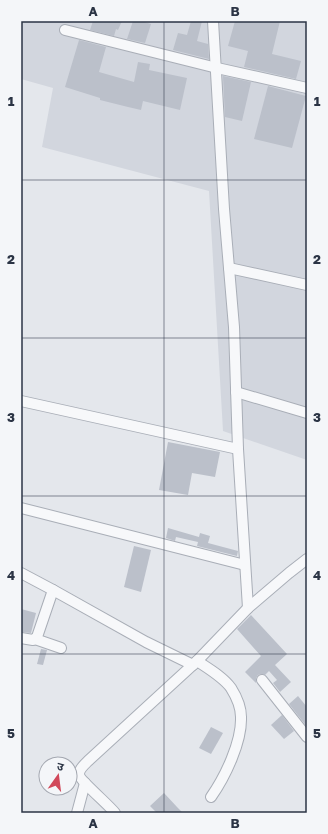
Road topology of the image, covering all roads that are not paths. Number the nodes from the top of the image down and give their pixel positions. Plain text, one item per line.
1 (213, 21) edge
2 (65, 30) dead end
3 (217, 68) junction
4 (307, 88) edge
5 (229, 268) junction
6 (307, 285) edge
7 (236, 392) junction
8 (21, 401) edge
9 (307, 413) edge
10 (238, 449) junction
11 (21, 508) edge
12 (307, 559) edge
13 (245, 565) junction
14 (21, 573) edge
15 (53, 590) junction
16 (248, 608) junction
17 (21, 638) edge
18 (35, 639) junction
19 (61, 648) dead end
20 (195, 663) junction
21 (262, 680) dead end
22 (307, 737) edge
23 (85, 784) junction
24 (211, 797) dead end
25 (77, 813) edge
26 (114, 813) edge

1 - 3 street
2 - 3 street
3 - 4 street
3 - 5 street
5 - 6 street
5 - 7 street
7 - 9 street
7 - 10 street
8 - 10 street
10 - 13 street
11 - 13 street
12 - 16 street
13 - 16 street
14 - 15 street
15 - 18 street
15 - 20 street
16 - 20 street
17 - 18 street
18 - 19 street
20 - 23 street
20 - 24 street
21 - 22 street
23 - 25 street
23 - 26 street

